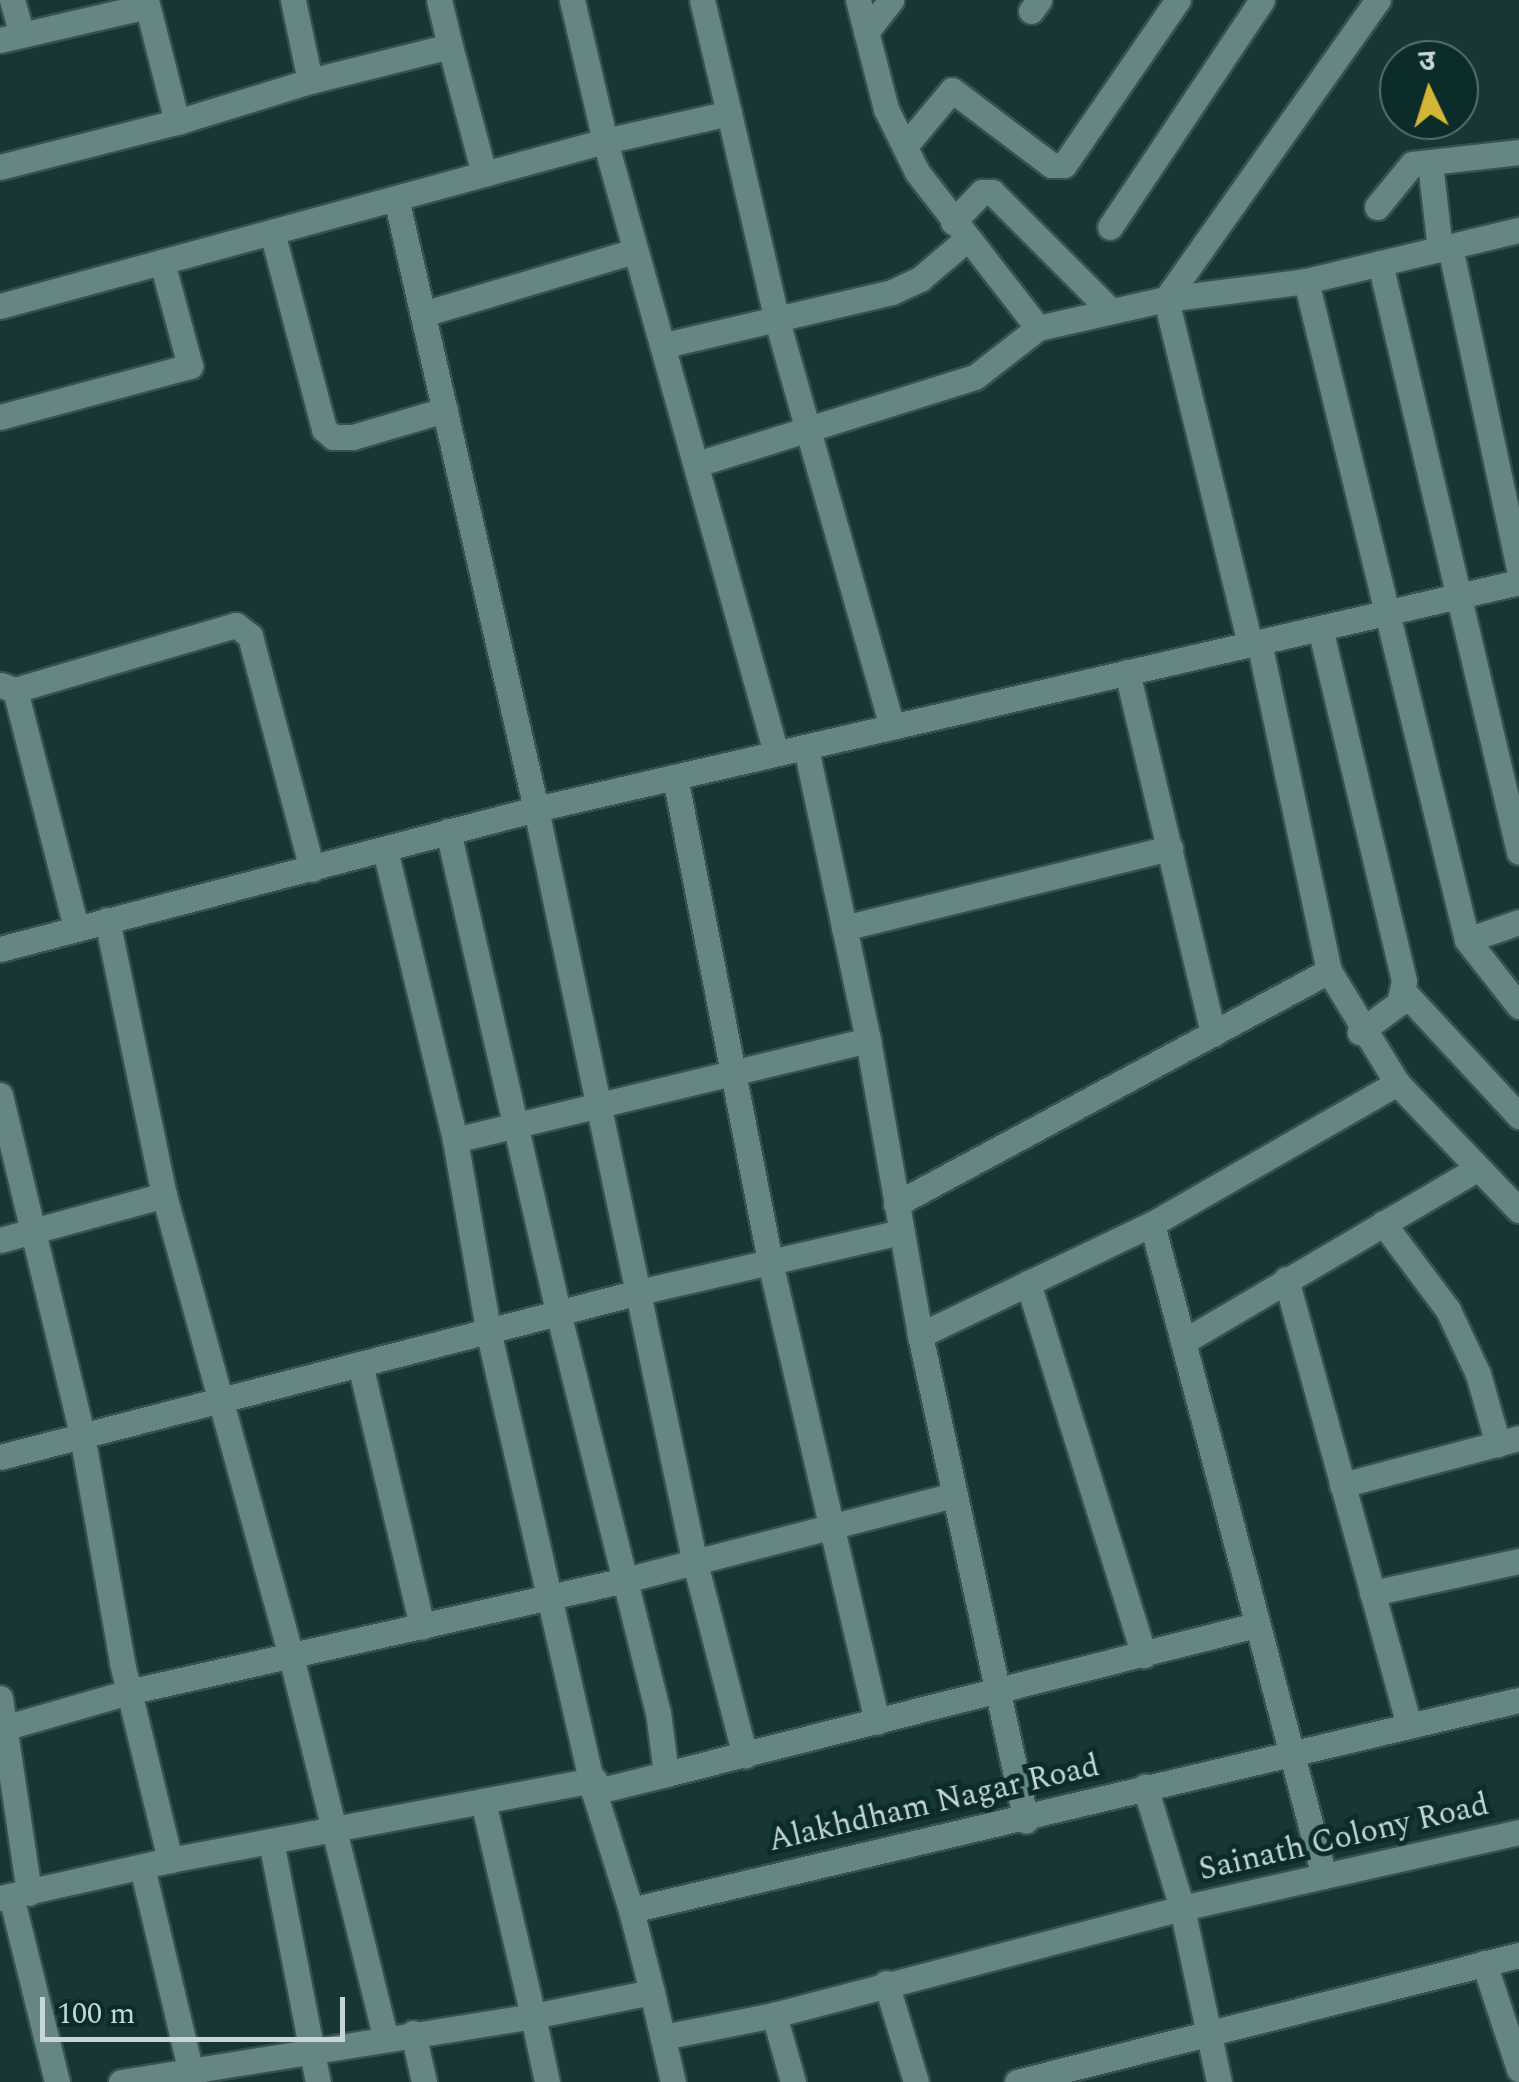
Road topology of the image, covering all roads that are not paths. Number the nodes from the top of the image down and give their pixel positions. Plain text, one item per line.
1 (12, 0) edge
2 (293, 0) edge
3 (439, 0) edge
4 (572, 0) edge
5 (702, 0) edge
6 (858, 0) edge
7 (891, 0) edge
8 (1178, 0) edge
9 (1262, 0) edge
10 (1378, 0) edge
11 (147, 3) edge
12 (866, 32) junction
13 (11, 38) edge
14 (450, 46) junction
15 (310, 81) junction
16 (729, 113) junction
17 (177, 122) junction
18 (606, 141) junction
19 (905, 146) junction
20 (1516, 148) edge
21 (1430, 163) junction
22 (0, 167) edge
23 (484, 174) junction
24 (396, 198) junction
25 (1377, 207) dead end
26 (1110, 226) dead end
27 (960, 231) junction
28 (272, 232) junction
29 (1518, 237) edge
30 (1445, 248) junction
31 (635, 251) junction
32 (162, 262) junction
33 (1380, 264) junction
34 (1306, 281) junction
35 (1166, 299) junction
36 (0, 306) edge
37 (1111, 310) junction
38 (423, 314) junction
39 (776, 316) junction
40 (1038, 328) junction
41 (665, 344) junction
42 (445, 410) junction
43 (0, 417) edge
44 (808, 432) junction
45 (697, 464) junction
46 (1519, 569) edge
47 (1519, 582) edge
48 (1457, 596) junction
49 (1388, 612) junction
50 (1320, 628) junction
51 (1254, 643) junction
52 (1127, 672) junction
53 (7, 687) edge
54 (892, 726) junction
55 (806, 748) junction
56 (776, 753) junction
57 (675, 776) junction
58 (536, 808) junction
59 (448, 830) junction
60 (1170, 848) junction
61 (385, 850) junction
62 (1519, 852) edge
63 (312, 869) junction
64 (108, 920) junction
65 (1519, 922) edge
66 (76, 928) junction
67 (844, 928) junction
68 (1468, 940) junction
69 (0, 949) edge
70 (1329, 971) junction
71 (1405, 993) junction
72 (1517, 999) edge
73 (1360, 1032) junction
74 (1212, 1034) junction
75 (868, 1040) junction
76 (734, 1078) junction
77 (1397, 1083) junction
78 (0, 1095) edge
79 (598, 1108) junction
80 (1519, 1116) edge
81 (514, 1126) junction
82 (455, 1140) junction
83 (1478, 1168) junction
84 (164, 1195) junction
85 (896, 1204) junction
86 (1519, 1210) edge
87 (1382, 1223) junction
88 (1152, 1224) junction
89 (34, 1230) junction
90 (901, 1232) junction
91 (0, 1240) edge
92 (770, 1262) junction
93 (1286, 1279) junction
94 (1028, 1283) junction
95 (639, 1292) junction
96 (558, 1312) junction
97 (488, 1330) junction
98 (920, 1335) junction
99 (1182, 1342) junction
100 (360, 1364) junction
101 (220, 1399) junction
102 (82, 1435) junction
103 (1509, 1441) edge
104 (0, 1457) edge
105 (1342, 1485) junction
106 (954, 1495) junction
107 (832, 1526) junction
108 (694, 1558) junction
109 (1519, 1561) edge
110 (625, 1580) junction
111 (1372, 1593) junction
112 (549, 1598) junction
113 (1256, 1625) junction
114 (422, 1626) junction
115 (1144, 1655) junction
116 (291, 1656) junction
117 (128, 1692) junction
118 (994, 1694) junction
119 (0, 1698) edge
120 (1519, 1700) edge
121 (877, 1722) junction
122 (1408, 1725) junction
123 (4, 1728) edge
124 (1290, 1752) junction
125 (744, 1756) junction
126 (666, 1774) junction
127 (595, 1786) junction
128 (1145, 1788) junction
129 (483, 1801) junction
130 (1026, 1821) junction
131 (332, 1830) junction
132 (1519, 1832) edge
133 (271, 1841) junction
134 (170, 1860) junction
135 (142, 1867) junction
136 (1324, 1876) junction
137 (13, 1896) edge
138 (1182, 1908) junction
139 (631, 1910) junction
140 (1519, 1955) edge
141 (1484, 1964) junction
142 (886, 1983) junction
143 (652, 1992) junction
144 (774, 2015) junction
145 (532, 2016) junction
146 (1208, 2032) junction
147 (413, 2033) junction
148 (385, 2037) junction
149 (663, 2037) junction
150 (312, 2047) junction
151 (1519, 2069) edge
152 (192, 2075) edge
153 (58, 2082) edge
154 (121, 2082) edge
155 (318, 2082) edge
156 (424, 2082) edge
157 (546, 2082) edge
158 (673, 2082) edge
159 (793, 2082) edge
160 (916, 2082) edge
161 (1017, 2082) edge
162 (1218, 2082) edge

1 - 13 street
2 - 15 street
3 - 14 street
4 - 18 street
5 - 16 street
6 - 12 street
7 - 12 street
8 - 19 street
9 - 26 street
10 - 35 street
11 - 13 street
11 - 17 street
12 - 19 street
14 - 15 street
14 - 23 street
15 - 17 street
16 - 18 street
16 - 39 street
17 - 22 street
18 - 23 street
18 - 31 street
19 - 27 street
20 - 21 street
21 - 25 street
21 - 30 street
23 - 24 street
24 - 28 street
24 - 38 street
27 - 37 street
27 - 39 street
27 - 40 street
28 - 32 street
28 - 42 street
29 - 30 street
30 - 33 street
30 - 46 street
31 - 38 street
31 - 41 street
32 - 36 street
32 - 43 street
33 - 34 street
33 - 48 street
34 - 35 street
34 - 49 street
35 - 37 street
35 - 51 street
37 - 40 street
38 - 42 street
39 - 41 street
39 - 44 street
40 - 44 street
41 - 45 street
42 - 58 street
44 - 45 street
44 - 54 street
45 - 56 street
47 - 48 street
48 - 49 street
48 - 62 street
49 - 50 street
49 - 68 street
50 - 51 street
50 - 71 street
51 - 52 street
51 - 70 street
52 - 54 street
52 - 60 street
53 - 63 street
53 - 66 street
54 - 55 street
55 - 56 street
55 - 67 street
56 - 57 street
57 - 58 street
57 - 76 street
58 - 59 street
58 - 79 street
59 - 61 street
59 - 81 street
60 - 67 street
60 - 74 street
61 - 63 street
61 - 82 street
63 - 64 street
64 - 66 street
64 - 84 street
65 - 68 street
66 - 69 street
67 - 75 street
68 - 72 street
70 - 73 street
70 - 74 street
71 - 73 street
71 - 80 street
73 - 77 street
74 - 85 street
75 - 76 street
75 - 85 street
76 - 79 street
76 - 92 street
77 - 83 street
77 - 88 street
78 - 89 street
79 - 81 street
79 - 95 street
81 - 82 street
81 - 96 street
82 - 97 street
83 - 86 street
83 - 87 street
84 - 89 street
84 - 101 street
85 - 90 street
87 - 93 street
87 - 103 street
88 - 94 street
88 - 99 street
89 - 91 street
89 - 102 street
90 - 92 street
90 - 98 street
92 - 95 street
92 - 107 street
93 - 99 street
93 - 105 street
94 - 98 street
94 - 115 street
95 - 96 street
95 - 108 street
96 - 97 street
96 - 110 street
97 - 100 street
97 - 112 street
98 - 106 street
99 - 113 street
100 - 101 street
100 - 114 street
101 - 102 street
101 - 116 street
102 - 104 street
102 - 117 street
103 - 105 street
105 - 111 street
106 - 107 street
106 - 118 street
107 - 108 street
107 - 121 street
108 - 110 street
108 - 125 street
109 - 111 street
110 - 112 street
110 - 126 street
111 - 122 street
112 - 114 street
112 - 127 street
113 - 115 street
113 - 124 street
114 - 116 street
115 - 118 street
116 - 117 street
116 - 131 street
117 - 123 street
117 - 134 street
118 - 121 street
118 - 130 street
119 - 123 street
120 - 122 street, Alakhdham Nagar Road
121 - 125 street
122 - 124 street, Alakhdham Nagar Road
123 - 137 street
124 - 128 street, Alakhdham Nagar Road
124 - 136 street
125 - 126 street
126 - 127 street
127 - 129 street
127 - 139 street
128 - 130 street, Alakhdham Nagar Road
128 - 138 street
129 - 131 street
129 - 145 street
130 - 139 street, Alakhdham Nagar Road
131 - 133 street
131 - 148 street
132 - 136 street, Sainath Colony Road
133 - 134 street
133 - 150 street
134 - 135 street
135 - 137 street
135 - 152 street
136 - 138 street, Sainath Colony Road
137 - 153 street
138 - 142 street
138 - 146 street, Sainath Colony Road
139 - 143 street
140 - 141 street
141 - 146 street
141 - 151 street
142 - 144 street
142 - 160 street
143 - 145 street
143 - 149 street
144 - 149 street
144 - 159 street
145 - 147 street
145 - 157 street
146 - 161 street
146 - 162 street, Sainath Colony Road
147 - 148 street
147 - 156 street
148 - 150 street
149 - 158 street
150 - 152 street
150 - 155 street
152 - 154 street

